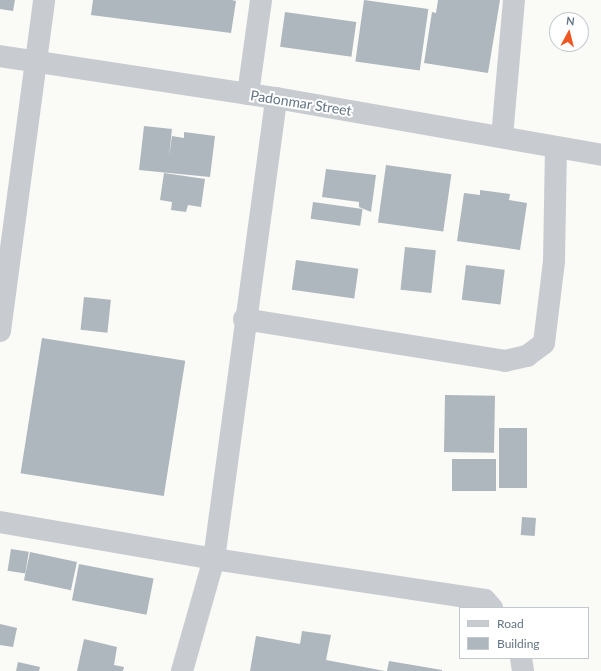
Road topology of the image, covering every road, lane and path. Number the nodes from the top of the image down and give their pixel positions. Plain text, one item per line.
1 (44, 0) edge
2 (262, 0) edge
3 (514, 0) edge
4 (0, 56) edge
5 (34, 62) junction
6 (248, 94) junction
7 (276, 98) junction
8 (502, 137) junction
9 (556, 149) junction
10 (601, 155) edge
11 (2, 301) edge
12 (244, 319) junction
13 (0, 332) edge
14 (0, 522) edge
15 (214, 560) junction
16 (491, 607) edge
17 (521, 659) edge
18 (182, 671) edge
19 (523, 671) edge

1 - 5 street
2 - 6 street
3 - 8 street
4 - 5 street, Padonmar Street
5 - 6 street, Padonmar Street
5 - 11 street
6 - 7 street, Padonmar Street
7 - 8 street, Padonmar Street
7 - 12 street
8 - 9 street, Padonmar Street
9 - 10 street, Padonmar Street
9 - 12 street
11 - 13 street
12 - 15 street
14 - 15 street
15 - 16 street
15 - 18 street
17 - 19 street

